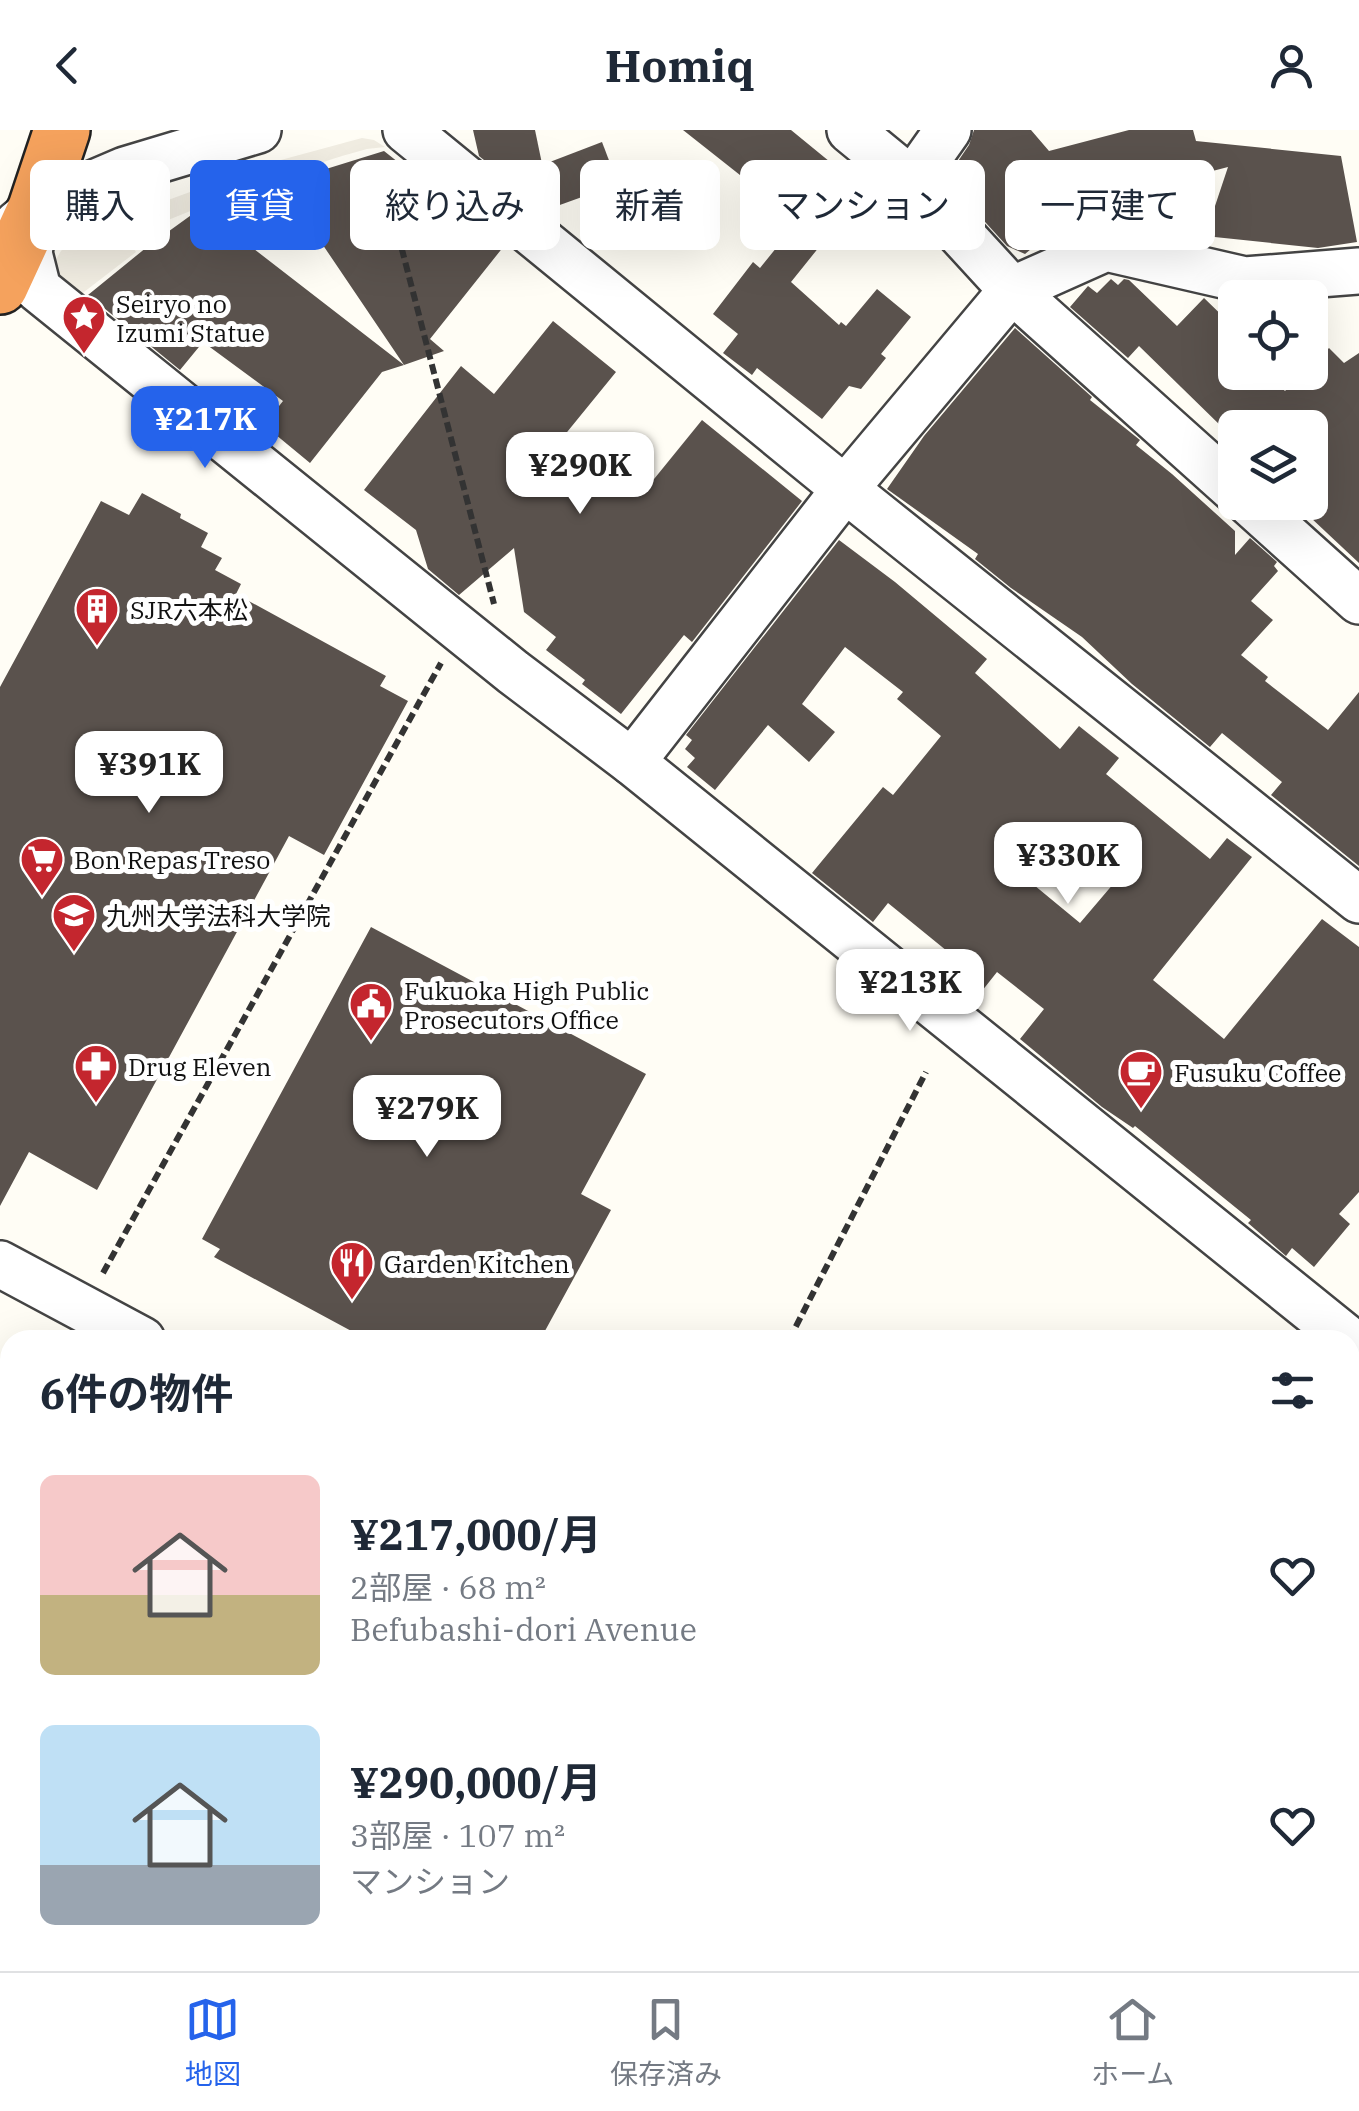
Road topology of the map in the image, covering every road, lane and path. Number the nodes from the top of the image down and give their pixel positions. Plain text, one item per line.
1 (62, 130) edge
2 (258, 130) edge
3 (850, 130) edge
4 (948, 130) edge
5 (391, 139) edge
6 (887, 160) edge
7 (926, 160) edge
8 (18, 223) edge
9 (976, 250) edge
10 (1359, 271) edge
11 (0, 286) edge
12 (1012, 290) junction
13 (1218, 475) edge
14 (844, 489) junction
15 (1269, 520) edge
16 (1359, 601) edge
17 (460, 630) junction
18 (512, 672) junction
19 (632, 762) junction
20 (1359, 900) edge
21 (926, 1072) dead end
22 (0, 1264) edge
23 (100, 1278) dead end
24 (123, 1330) edge
25 (795, 1330) edge
26 (1338, 1330) edge

1 - 8 highway
2 - 8 street
3 - 6 street
4 - 7 street
5 - 14 street
5 - 18 path
8 - 11 highway
8 - 17 street
9 - 12 street
10 - 12 street
12 - 13 street
12 - 14 street
14 - 19 street
14 - 20 street
15 - 16 street
17 - 18 street
17 - 23 path
18 - 19 street
19 - 26 street
21 - 25 path
22 - 24 street

